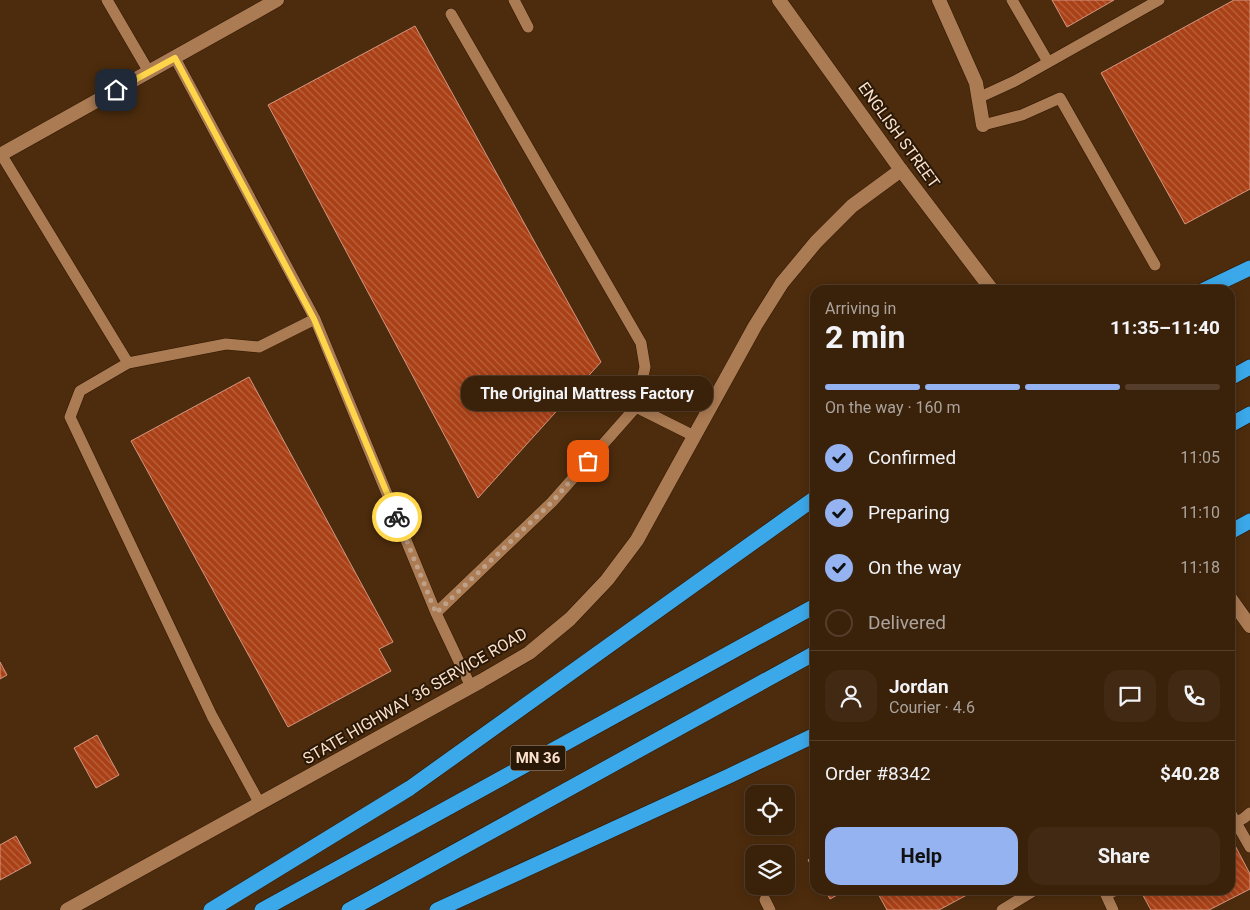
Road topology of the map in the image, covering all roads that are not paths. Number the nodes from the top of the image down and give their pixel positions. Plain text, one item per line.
1 (108, 0) edge
2 (278, 0) edge
3 (514, 0) edge
4 (779, 0) edge
5 (940, 0) edge
6 (1012, 0) edge
7 (1159, 0) edge
8 (451, 14) dead end
9 (528, 27) dead end
10 (175, 58) junction
11 (1048, 62) junction
12 (149, 72) junction
13 (978, 98) junction
14 (983, 125) joint
15 (0, 155) edge
16 (901, 170) junction
17 (1155, 265) dead end
18 (1250, 268) edge
19 (988, 285) edge
20 (1214, 285) edge
21 (314, 319) junction
22 (128, 363) junction
23 (1250, 367) edge
24 (1235, 375) edge
25 (636, 407) junction
26 (1250, 414) edge
27 (1235, 422) edge
28 (694, 436) junction
29 (810, 502) edge
30 (1250, 521) edge
31 (1235, 529) edge
32 (1235, 605) edge
33 (810, 609) edge
34 (436, 613) junction
35 (1250, 626) edge
36 (810, 656) edge
37 (471, 687) junction
38 (810, 737) edge
39 (260, 804) junction
40 (1250, 813) edge
41 (1235, 823) edge
42 (1235, 827) edge
43 (1250, 847) edge
44 (1027, 895) edge
45 (1110, 895) edge
46 (68, 910) edge
47 (211, 910) edge
48 (262, 910) edge
49 (349, 910) edge
50 (437, 910) edge
51 (1002, 910) edge
52 (1113, 910) edge

1 - 12 lane
2 - 10 street
3 - 9 lane
4 - 16 street, ENGLISH STREET
5 - 13 street
6 - 11 lane
7 - 11 lane
8 - 25 lane
10 - 12 street
10 - 21 lane
11 - 13 lane
12 - 15 street
13 - 14 street
14 - 17 lane
15 - 22 lane
16 - 19 street, ENGLISH STREET
16 - 28 street, STATE HIGHWAY 36 SERVICE ROAD
18 - 20 highway
21 - 22 lane
21 - 34 lane
22 - 39 lane
23 - 24 highway
25 - 28 lane
25 - 34 lane
26 - 27 highway
28 - 37 street, STATE HIGHWAY 36 SERVICE ROAD
29 - 47 highway
30 - 31 highway
32 - 35 street
33 - 48 highway, MN 36
34 - 37 lane
36 - 49 highway, MN 36
37 - 39 street, STATE HIGHWAY 36 SERVICE ROAD
38 - 50 highway
39 - 46 street, STATE HIGHWAY 36 SERVICE ROAD
40 - 41 lane
42 - 43 lane
44 - 51 lane
45 - 52 lane

